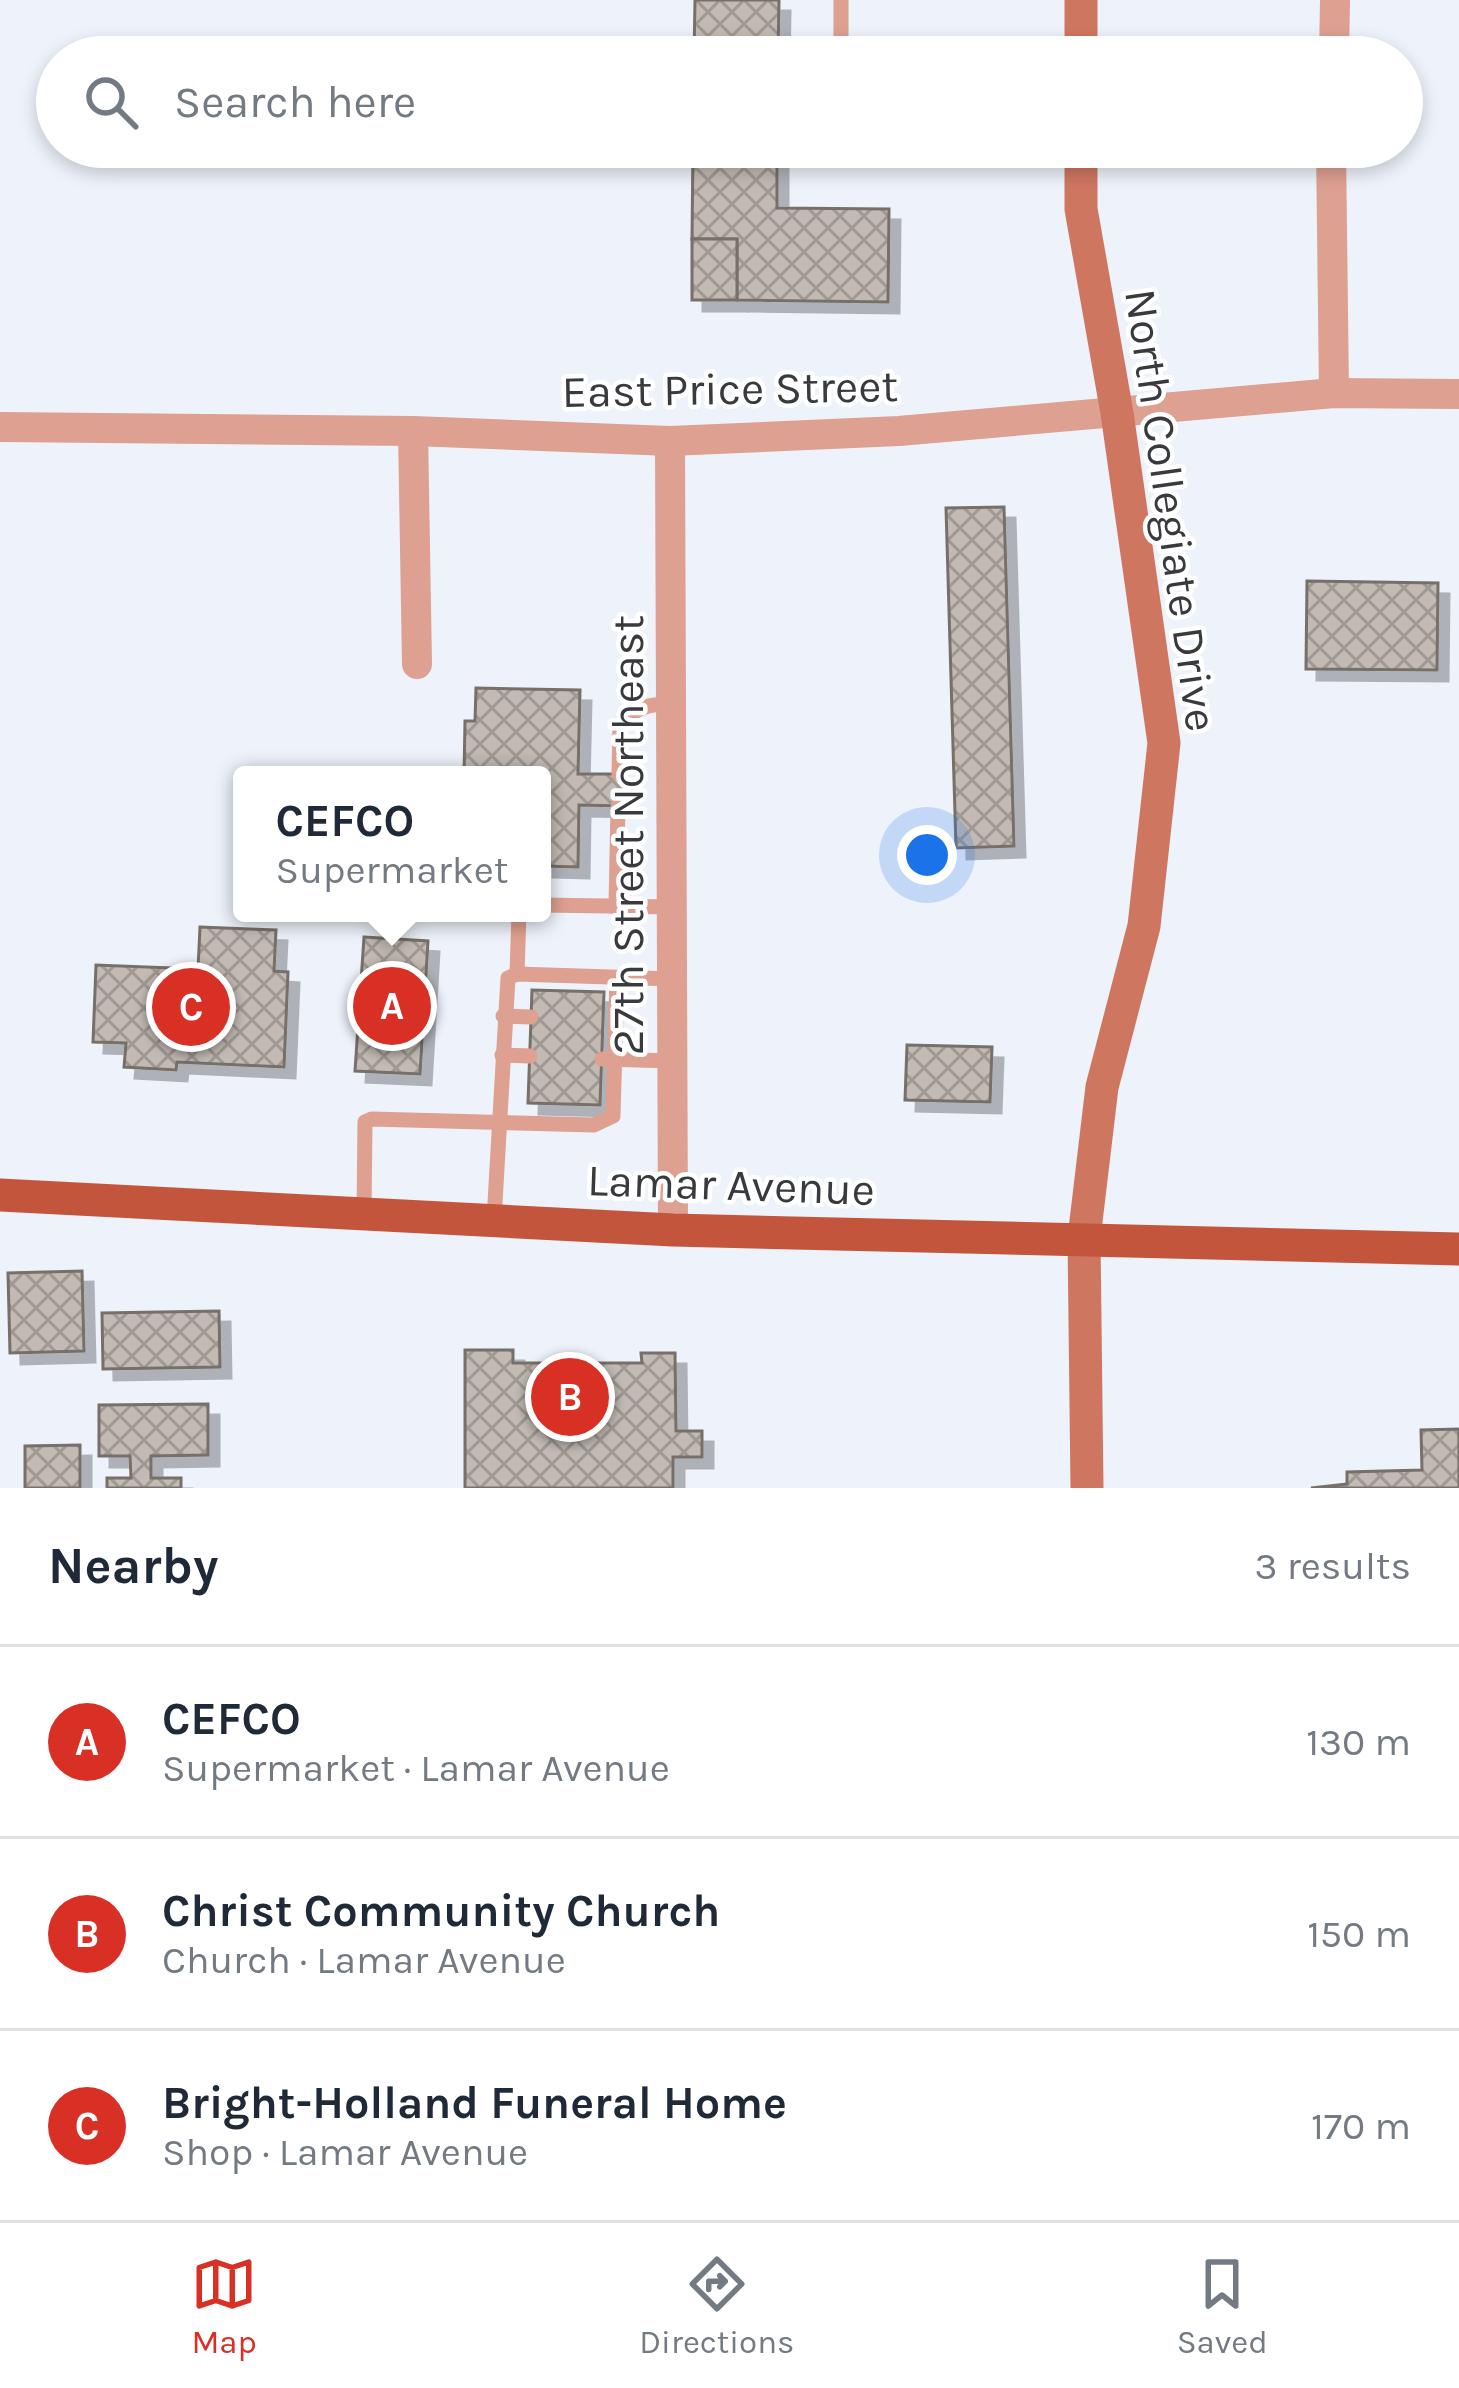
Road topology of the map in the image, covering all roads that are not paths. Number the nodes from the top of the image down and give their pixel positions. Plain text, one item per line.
1 (841, 0) edge
2 (1081, 0) edge
3 (1335, 0) edge
4 (841, 36) edge
5 (1081, 36) edge
6 (1334, 36) edge
7 (1081, 168) edge
8 (1331, 168) edge
9 (1334, 393) junction
10 (1459, 394) edge
11 (1117, 412) junction
12 (0, 427) edge
13 (412, 430) junction
14 (670, 441) junction
15 (417, 664) dead end
16 (671, 704) junction
17 (619, 774) dead end
18 (618, 806) dead end
19 (551, 905) edge
20 (616, 906) junction
21 (672, 907) junction
22 (519, 922) edge
23 (517, 974) junction
24 (617, 978) junction
25 (672, 979) junction
26 (503, 1016) junction
27 (531, 1017) dead end
28 (502, 1054) junction
29 (530, 1056) dead end
30 (609, 1059) junction
31 (673, 1061) junction
32 (498, 1124) junction
33 (0, 1195) edge
34 (364, 1214) junction
35 (494, 1220) junction
36 (673, 1230) junction
37 (1084, 1238) junction
38 (1459, 1250) edge
39 (1088, 1488) edge

1 - 4 lane
2 - 5 main road
3 - 6 street
7 - 11 main road, North Collegiate Drive
8 - 9 street
9 - 10 street, East Price Street
9 - 11 street, East Price Street
11 - 14 street, East Price Street
11 - 37 main road, North Collegiate Drive
12 - 13 street, East Price Street
13 - 14 street, East Price Street
13 - 15 street
14 - 16 street, 27th Street Northeast
16 - 17 lane
16 - 21 street, 27th Street Northeast
18 - 20 lane
19 - 20 lane
20 - 21 lane
21 - 25 street, 27th Street Northeast
22 - 23 lane
23 - 24 lane
23 - 26 lane
24 - 25 lane
24 - 30 lane
25 - 31 street, 27th Street Northeast
26 - 27 lane
26 - 28 lane
28 - 29 lane
28 - 32 lane
30 - 31 lane
30 - 32 lane
31 - 36 street, 27th Street Northeast
32 - 34 lane
32 - 35 lane
33 - 34 main road, Lamar Avenue
34 - 35 main road, Lamar Avenue
35 - 36 main road, Lamar Avenue
36 - 37 main road, Lamar Avenue
37 - 38 main road, Lamar Avenue
37 - 39 main road, North Collegiate Drive

